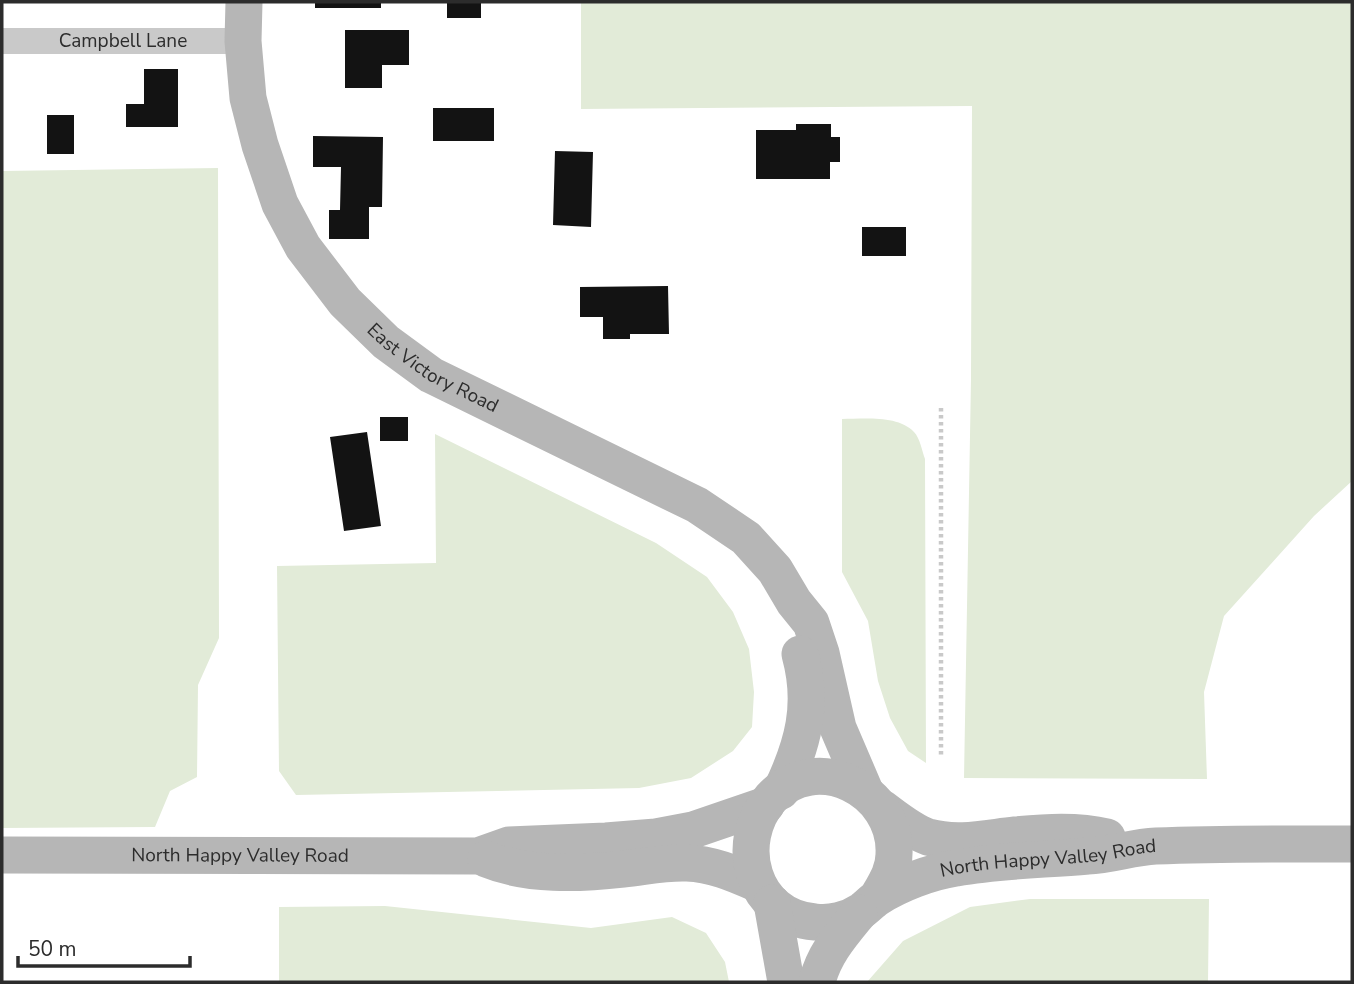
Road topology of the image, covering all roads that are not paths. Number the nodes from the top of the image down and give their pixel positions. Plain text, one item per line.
1 (244, 2) edge
2 (2, 41) edge
3 (243, 41) junction
4 (794, 601) junction
5 (773, 798) junction
6 (873, 799) junction
7 (1352, 844) edge
8 (1153, 846) junction
9 (2, 855) edge
10 (478, 856) junction
11 (765, 894) junction
12 (868, 905) junction
13 (786, 982) edge
14 (817, 982) edge

1 - 3 main road, East Victory Road
2 - 3 street, Campbell Lane
3 - 4 main road, East Victory Road
4 - 5 main road, East Victory Road
4 - 6 main road, East Victory Road
5 - 6 main road
5 - 10 main road, North Happy Valley Road
5 - 11 main road
6 - 8 main road, North Happy Valley Road
6 - 12 main road
7 - 8 main road
8 - 12 main road, North Happy Valley Road
9 - 10 main road, North Happy Valley Road
10 - 11 main road, North Happy Valley Road
11 - 12 main road
11 - 13 main road
12 - 14 main road

